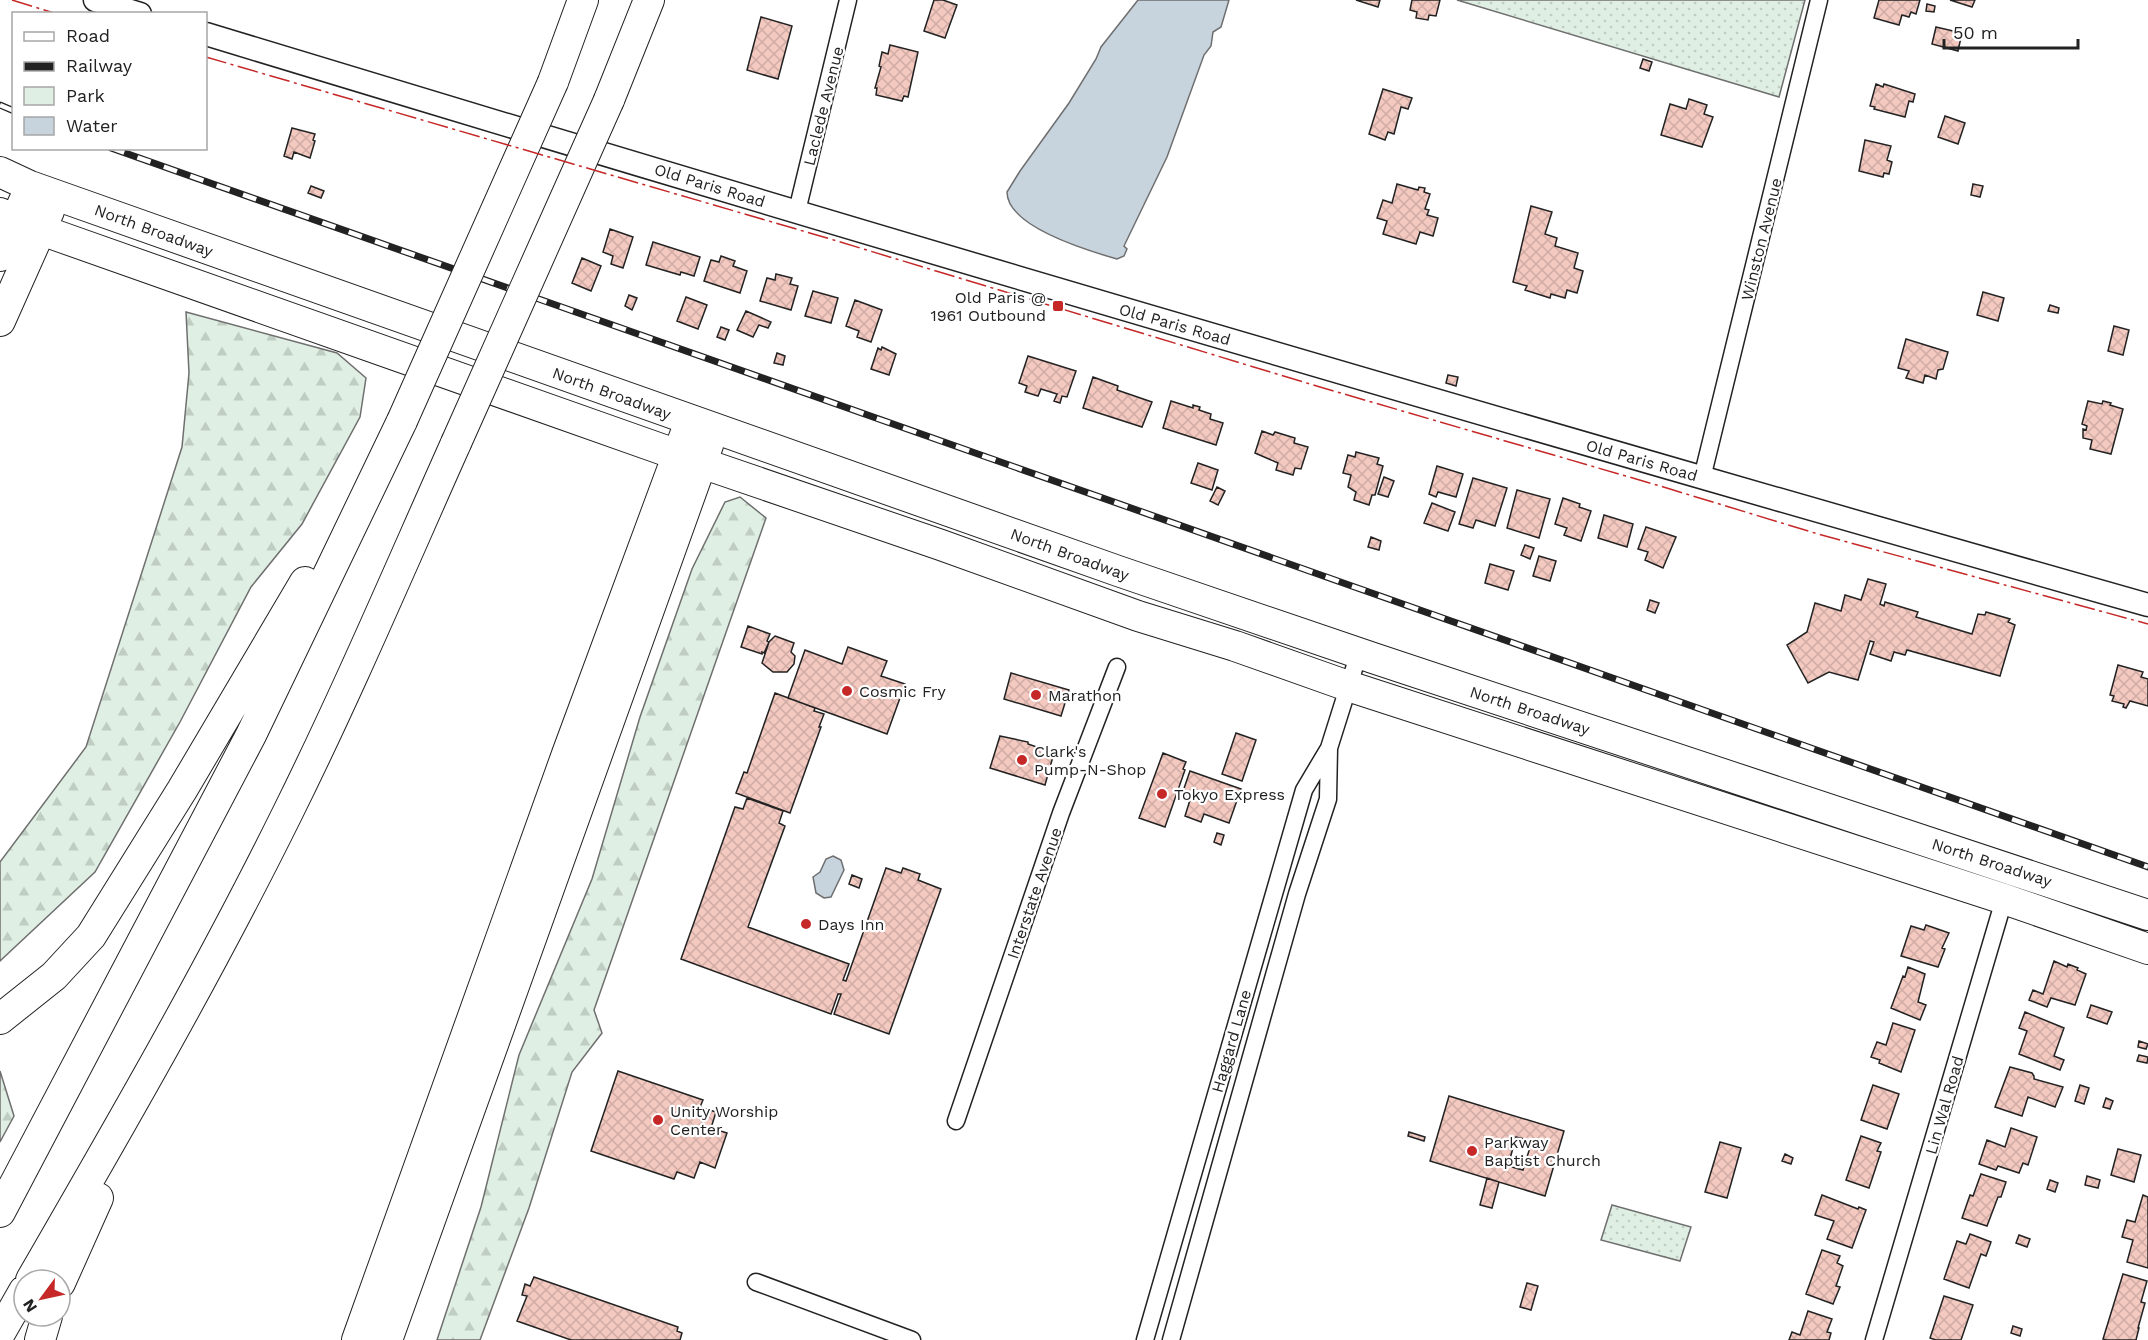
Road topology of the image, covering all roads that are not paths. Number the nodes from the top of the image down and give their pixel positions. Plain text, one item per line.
1 (95, 0) edge
2 (583, 0) edge
3 (649, 0) edge
4 (848, 0) edge
5 (1819, 0) edge
6 (134, 12) edge
7 (207, 34) edge
8 (0, 172) edge
9 (44, 190) junction
10 (797, 211) junction
11 (19, 221) edge
12 (0, 256) edge
13 (0, 321) edge
14 (701, 425) junction
15 (690, 459) junction
16 (1702, 478) junction
17 (372, 483) junction
18 (2148, 606) edge
19 (1359, 653) junction
20 (1117, 667) dead end
21 (1348, 686) junction
22 (1329, 748) junction
23 (2013, 870) junction
24 (2004, 899) junction
25 (2148, 915) edge
26 (2148, 949) edge
27 (0, 1019) edge
28 (154, 1066) junction
29 (956, 1121) dead end
30 (0, 1212) edge
31 (38, 1268) edge
32 (67, 1268) edge
33 (756, 1282) dead end
34 (12, 1312) edge
35 (0, 1333) edge
36 (357, 1340) edge
37 (387, 1340) edge
38 (912, 1340) edge
39 (1145, 1340) edge
40 (1171, 1340) edge
41 (1874, 1340) edge

1 - 6 street
2 - 17 highway, bridge
3 - 28 highway, bridge
4 - 10 street, Laclede Avenue
5 - 16 street, Winston Avenue
7 - 10 street, Old Paris Road
8 - 9 highway, North Broadway
9 - 11 highway
9 - 14 highway, North Broadway
10 - 16 street, Old Paris Road
11 - 12 highway
11 - 13 highway
11 - 15 highway, North Broadway
14 - 15 highway
14 - 19 highway, North Broadway
15 - 21 highway, North Broadway
15 - 36 highway
15 - 37 highway
16 - 18 street, Old Paris Road
17 - 27 highway
17 - 30 highway
19 - 21 street, Haggard Lane
19 - 23 highway, North Broadway
20 - 29 street, Interstate Avenue
21 - 22 street, Haggard Lane
21 - 24 highway, North Broadway
22 - 39 street, Haggard Lane
22 - 40 street, Haggard Lane
23 - 24 street, Lin Wal Road
23 - 25 highway, North Broadway
24 - 26 highway, North Broadway
24 - 41 street, Lin Wal Road
28 - 31 highway
28 - 32 highway
33 - 38 street
34 - 35 highway

